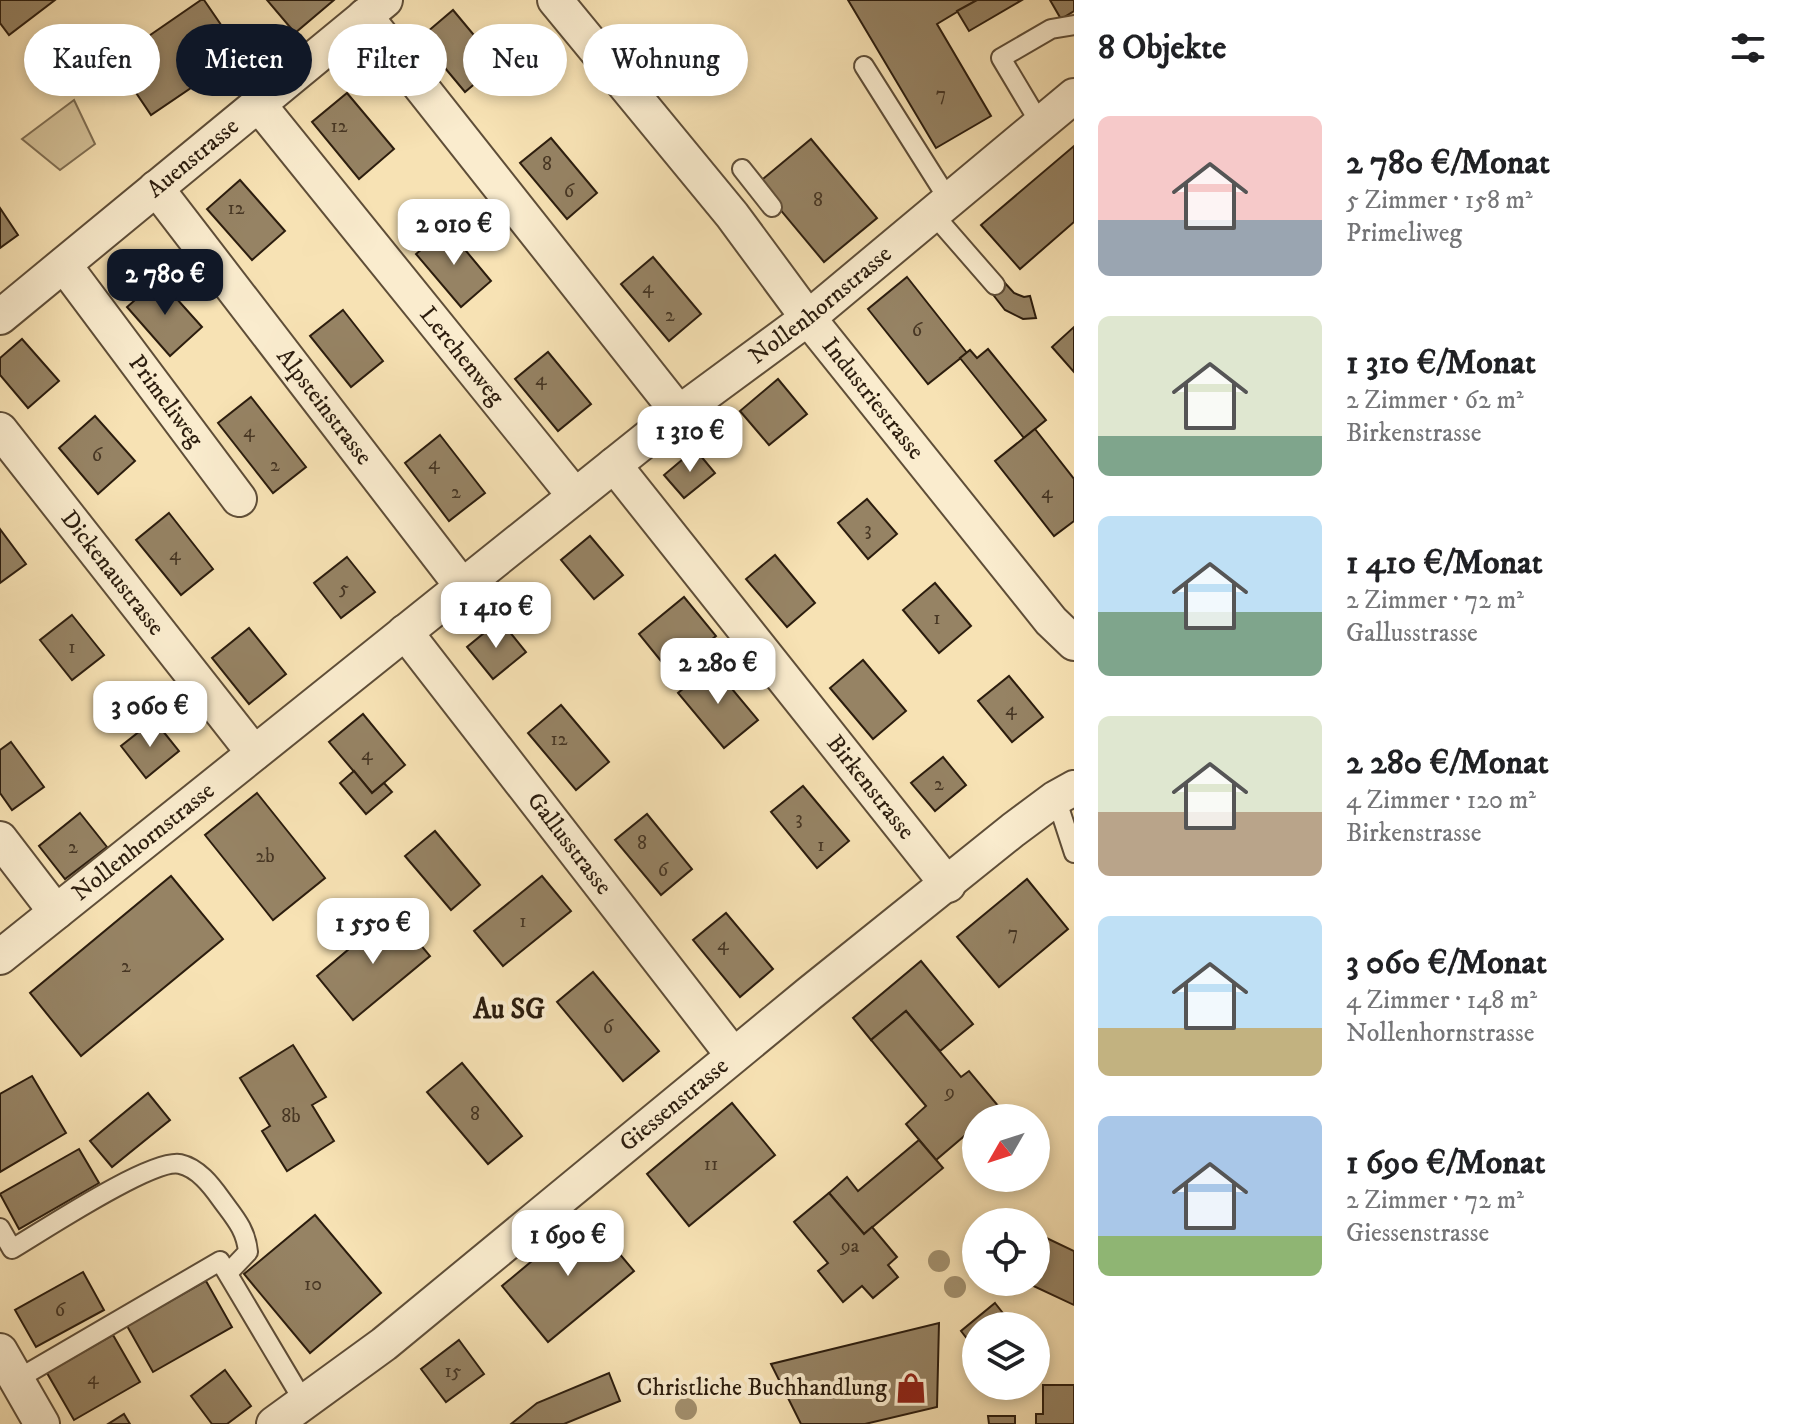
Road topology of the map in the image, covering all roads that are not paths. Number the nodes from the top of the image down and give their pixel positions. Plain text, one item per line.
1 (555, 0) edge
2 (375, 8) edge
3 (1074, 25) edge
4 (864, 66) dead end
5 (1074, 96) edge
6 (258, 104) junction
7 (1041, 125) junction
8 (742, 169) dead end
9 (156, 188) junction
10 (772, 207) dead end
11 (942, 209) junction
12 (64, 265) junction
13 (995, 285) dead end
14 (0, 317) edge
15 (808, 318) junction
16 (679, 413) junction
17 (0, 430) edge
18 (614, 465) junction
19 (575, 496) junction
20 (239, 499) dead end
21 (462, 586) junction
22 (405, 632) junction
23 (1074, 643) edge
24 (254, 753) junction
25 (1065, 793) edge
26 (0, 839) edge
27 (1074, 853) edge
28 (948, 885) junction
29 (56, 912) junction
30 (0, 957) edge
31 (733, 1055) junction
32 (0, 1228) edge
33 (228, 1273) junction
34 (8, 1365) edge
35 (304, 1402) junction
36 (42, 1424) edge
37 (274, 1424) edge

1 - 15 street, Industriestrasse
2 - 6 street, Auenstrasse
2 - 16 street
3 - 7 lane
4 - 11 lane
5 - 7 street, Nollenhornstrasse
6 - 9 street, Auenstrasse
6 - 19 street, Lerchenweg
7 - 11 street, Nollenhornstrasse
8 - 10 lane
9 - 12 street, Auenstrasse
9 - 21 street, Alpsteinstrasse
11 - 13 lane
11 - 15 street, Nollenhornstrasse
12 - 14 street, Auenstrasse
12 - 20 street, Primeliweg
15 - 16 street, Nollenhornstrasse
15 - 23 street, Industriestrasse
16 - 18 street, Nollenhornstrasse
17 - 24 street, Dickenaustrasse
18 - 19 street, Nollenhornstrasse
18 - 28 street, Birkenstrasse
19 - 21 street, Nollenhornstrasse
21 - 22 street, Nollenhornstrasse
22 - 24 street, Nollenhornstrasse
22 - 31 street, Gallusstrasse
24 - 29 street, Nollenhornstrasse
25 - 27 lane
25 - 28 street, Giessenstrasse
26 - 29 street
28 - 31 street, Giessenstrasse
29 - 30 street, Nollenhornstrasse
31 - 35 street, Giessenstrasse
32 - 33 lane
33 - 34 lane
33 - 35 lane
34 - 36 street
35 - 37 street, Giessenstrasse

